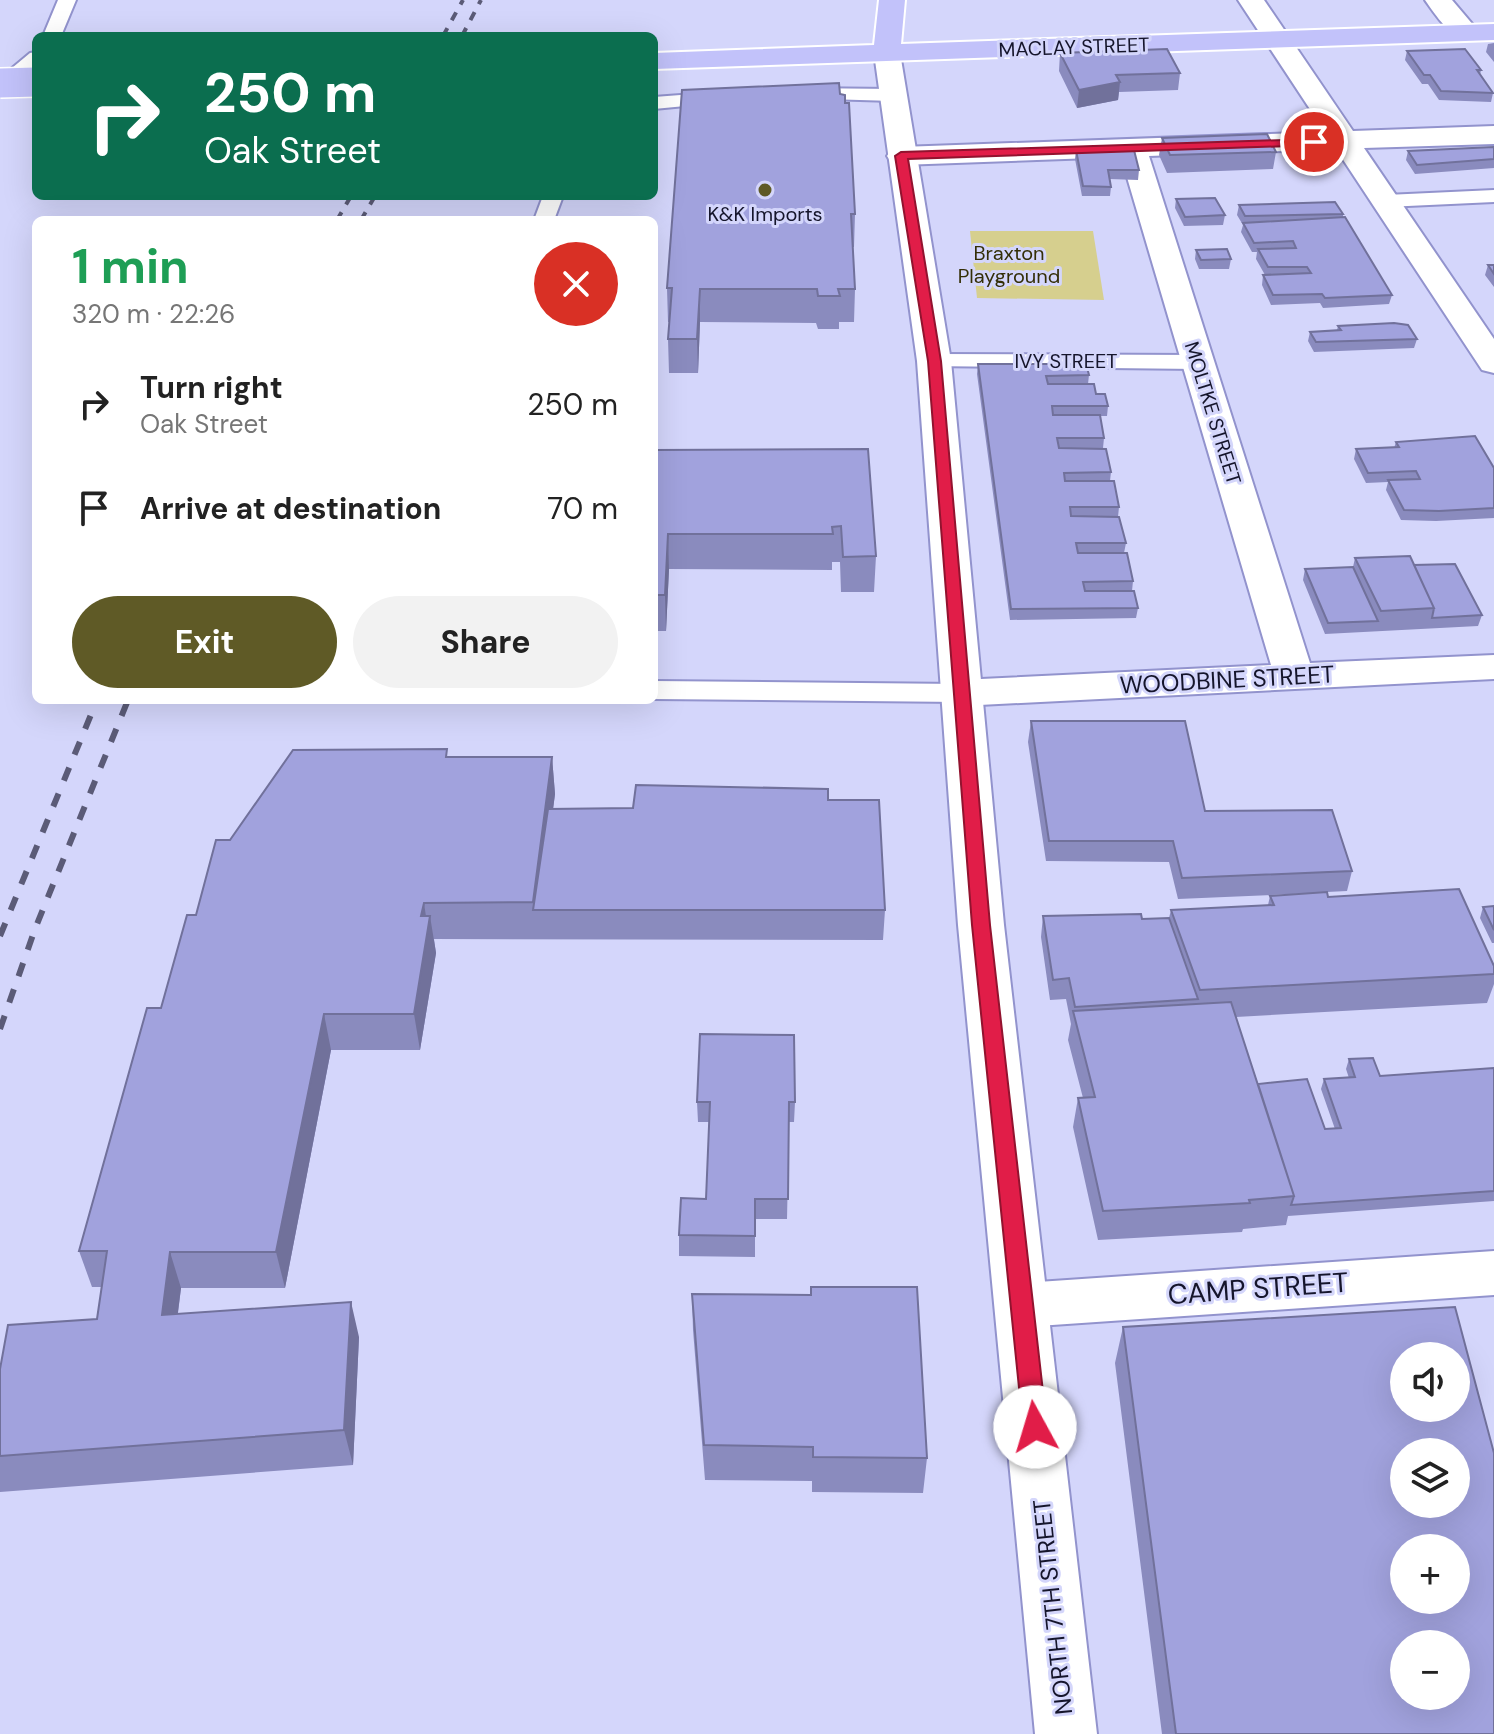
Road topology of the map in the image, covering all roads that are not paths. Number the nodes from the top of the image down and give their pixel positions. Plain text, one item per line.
1 (67, 0) edge
2 (892, 0) edge
3 (1251, 0) edge
4 (1438, 0) edge
5 (54, 32) edge
6 (1481, 33) edge
7 (1280, 40) junction
8 (32, 60) edge
9 (658, 61) edge
10 (890, 74) junction
11 (32, 82) edge
12 (0, 85) edge
13 (778, 94) edge
14 (747, 96) edge
15 (658, 103) edge
16 (1494, 135) edge
17 (1344, 141) junction
18 (1133, 149) junction
19 (901, 156) junction
20 (1494, 196) edge
21 (1386, 201) junction
22 (1491, 355) edge
23 (934, 361) junction
24 (1198, 362) junction
25 (1494, 667) edge
26 (1294, 677) junction
27 (658, 690) edge
28 (960, 693) junction
29 (1494, 1273) edge
30 (1023, 1305) junction
31 (1066, 1734) edge

1 - 5 lane
2 - 10 main road, NORTH 7TH STREET
3 - 7 street
4 - 6 street
6 - 7 main road, MACLAY STREET
7 - 10 main road, MACLAY STREET
7 - 17 street
8 - 12 lane
9 - 10 main road, MACLAY STREET
10 - 13 lane
10 - 19 street, NORTH 7TH STREET
11 - 12 main road, bridge
14 - 15 lane
16 - 17 street
17 - 18 street
17 - 21 street
18 - 19 street
18 - 24 street, MOLTKE STREET
19 - 23 street, NORTH 7TH STREET
20 - 21 lane
21 - 22 street
23 - 24 lane, IVY STREET
23 - 28 street, NORTH 7TH STREET
24 - 26 street, MOLTKE STREET
25 - 26 street, WOODBINE STREET
26 - 28 street, WOODBINE STREET
27 - 28 lane
28 - 30 street, NORTH 7TH STREET
29 - 30 street, CAMP STREET
30 - 31 street, NORTH 7TH STREET

